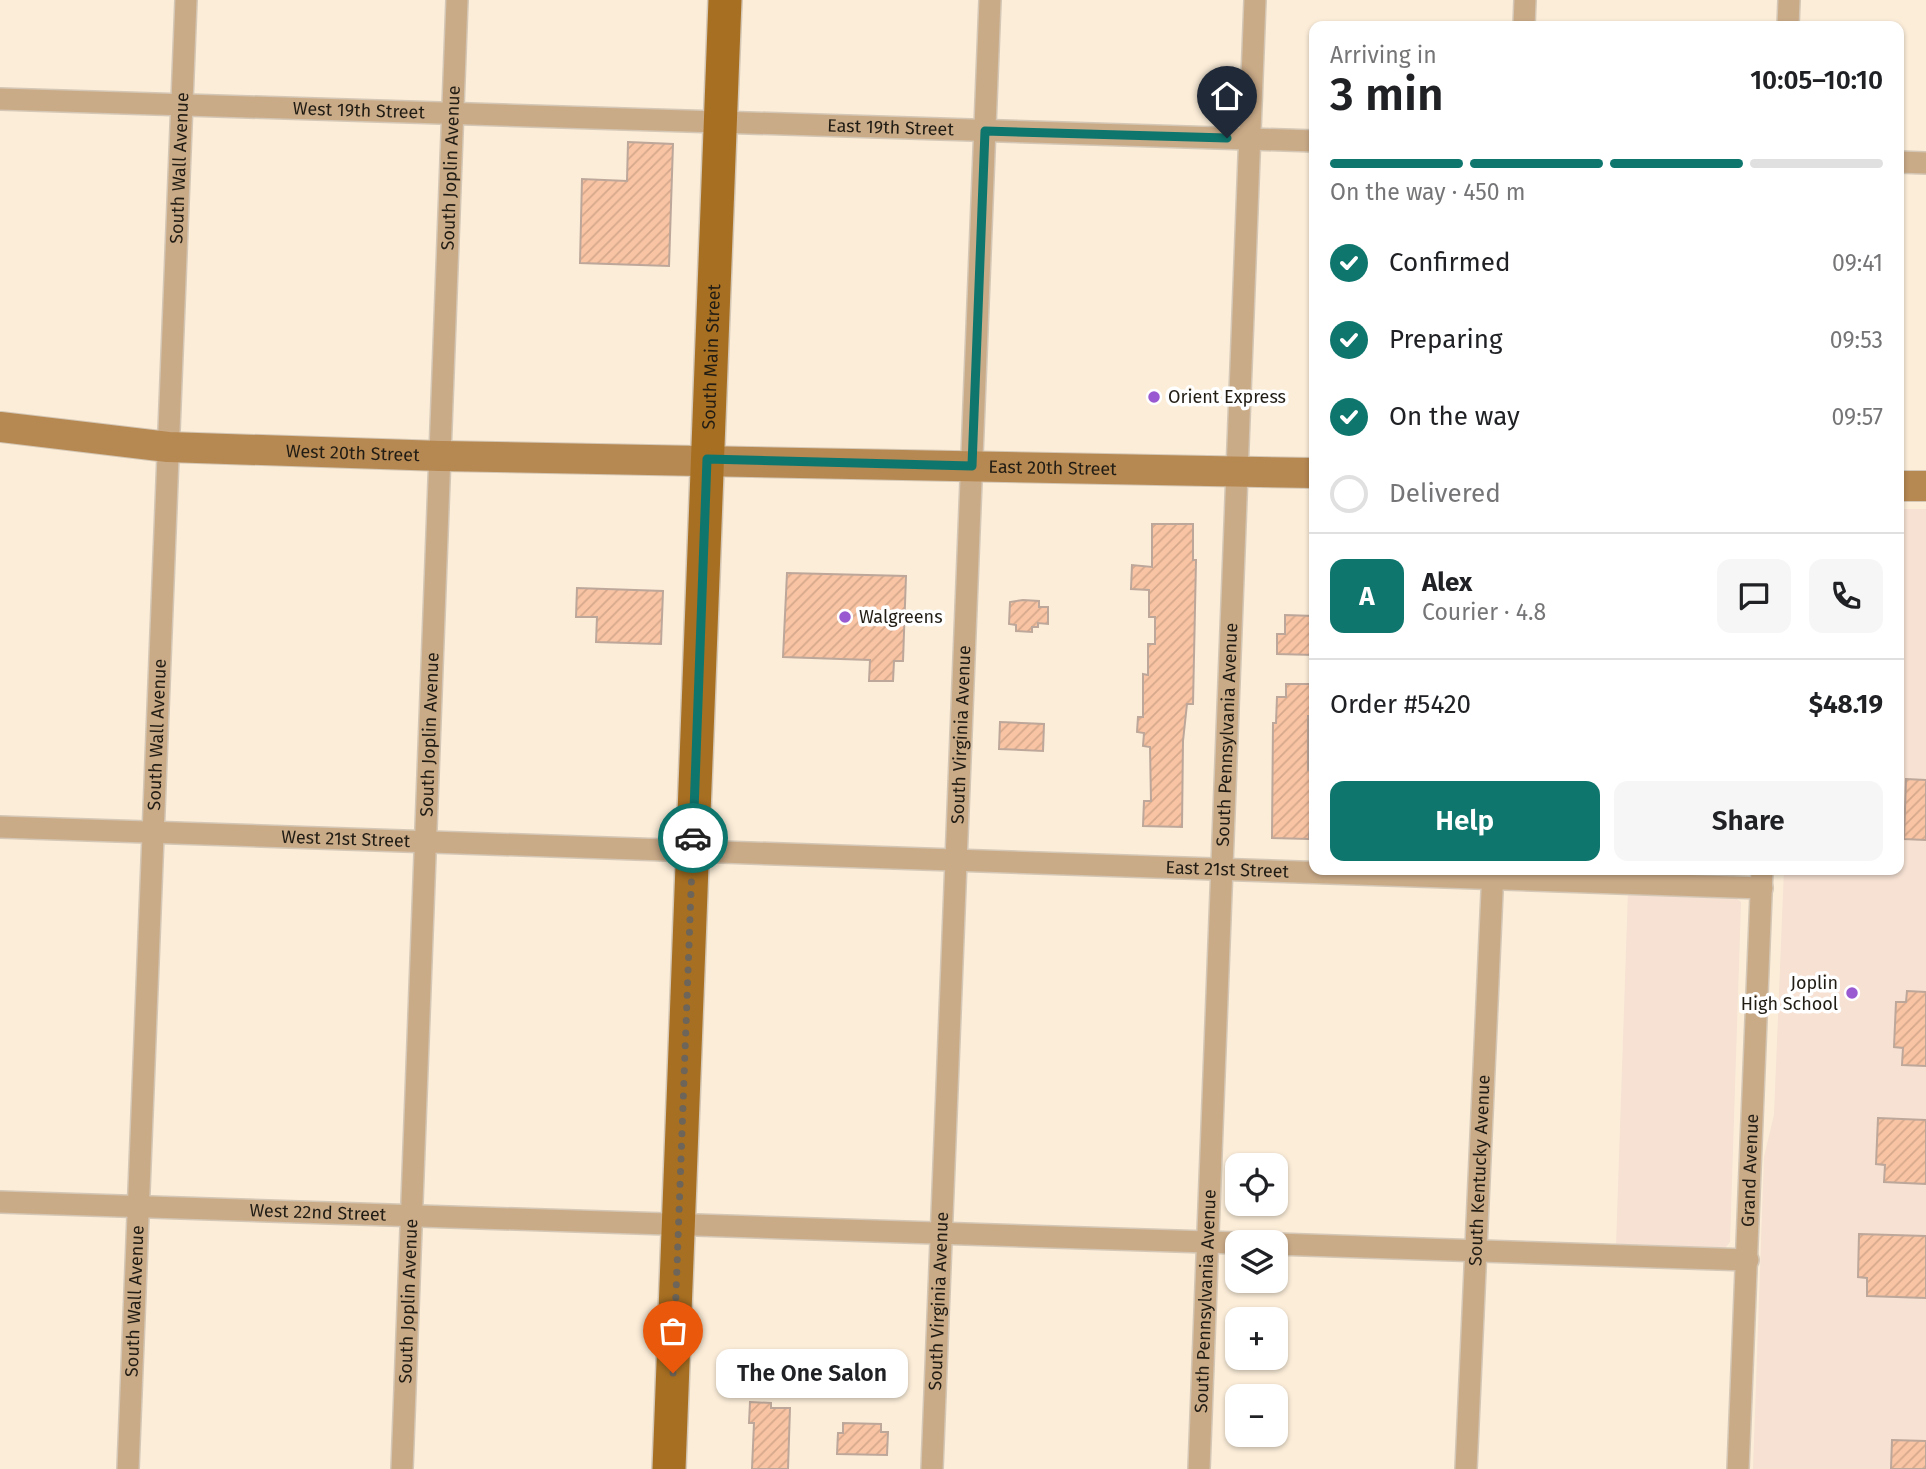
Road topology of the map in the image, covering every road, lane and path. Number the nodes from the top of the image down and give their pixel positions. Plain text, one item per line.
1 (186, 0) edge
2 (457, 0) edge
3 (724, 0) edge
4 (989, 0) edge
5 (1255, 0) edge
6 (1525, 0) edge
7 (1789, 0) edge
8 (1524, 21) edge
9 (1788, 21) edge
10 (0, 99) edge
11 (182, 105) junction
12 (453, 114) junction
13 (718, 122) junction
14 (985, 131) junction
15 (1250, 139) junction
16 (1309, 141) edge
17 (1904, 162) edge
18 (1926, 163) edge
19 (0, 427) edge
20 (168, 447) junction
21 (440, 456) junction
22 (707, 459) junction
23 (972, 466) junction
24 (1239, 472) junction
25 (1309, 473) edge
26 (1904, 486) edge
27 (1926, 486) edge
28 (0, 827) edge
29 (153, 832) junction
30 (427, 841) junction
31 (693, 850) junction
32 (957, 859) junction
33 (1223, 869) junction
34 (1309, 871) edge
35 (1493, 875) edge
36 (1547, 875) edge
37 (1762, 879) edge
38 (0, 1202) edge
39 (139, 1207) junction
40 (412, 1216) junction
41 (678, 1223) junction
42 (942, 1233) junction
43 (1209, 1242) junction
44 (1225, 1243) edge
45 (1288, 1244) edge
46 (1474, 1251) junction
47 (1748, 1260) junction
48 (128, 1469) edge
49 (402, 1469) edge
50 (669, 1469) edge
51 (932, 1469) edge
52 (1199, 1469) edge
53 (1466, 1469) edge
54 (1738, 1469) edge

1 - 11 street, South Wall Avenue
2 - 12 street, South Joplin Avenue
3 - 13 main road, South Main Street
4 - 14 street, South Virginia Avenue
5 - 15 street, South Pennsylvania Avenue
6 - 8 street
7 - 9 street
10 - 11 street, West 19th Street
11 - 12 street, West 19th Street
11 - 20 street, South Wall Avenue
12 - 13 street, West 19th Street
12 - 21 street, South Joplin Avenue
13 - 14 street, East 19th Street
13 - 22 main road, South Main Street
14 - 15 street, East 19th Street
14 - 23 street, South Virginia Avenue
15 - 16 street, East 19th Street
15 - 24 street, South Pennsylvania Avenue
17 - 18 street
19 - 20 main road, West 20th Street
20 - 21 main road, West 20th Street
20 - 29 street, South Wall Avenue
21 - 22 main road, West 20th Street
21 - 30 street, South Joplin Avenue
22 - 23 main road, East 20th Street
22 - 31 main road, South Main Street
23 - 24 main road, East 20th Street
23 - 32 street, South Virginia Avenue
24 - 25 main road, East 20th Street
24 - 33 street, South Pennsylvania Avenue
26 - 27 main road
28 - 29 street, West 21st Street
29 - 30 street, West 21st Street
29 - 39 street, South Wall Avenue
30 - 31 street, West 21st Street
30 - 40 street, South Joplin Avenue
31 - 32 street, East 21st Street
31 - 41 main road, South Main Street
32 - 33 street, East 21st Street
32 - 42 street, South Virginia Avenue
33 - 34 street, East 21st Street
33 - 43 street, South Pennsylvania Avenue
35 - 46 street, South Kentucky Avenue
36 - 37 street, East 21st Street
37 - 47 street, Grand Avenue
38 - 39 street, West 22nd Street
39 - 40 street, West 22nd Street
39 - 48 street, South Wall Avenue
40 - 41 street, West 22nd Street
40 - 49 street, South Joplin Avenue
41 - 42 street, West 22nd Street
41 - 50 main road, South Main Street
42 - 43 street, West 22nd Street
42 - 51 street, South Virginia Avenue
43 - 44 street, West 22nd Street
43 - 52 street, South Pennsylvania Avenue
45 - 46 street
46 - 47 street
46 - 53 street, South Kentucky Avenue
47 - 54 street, Grand Avenue

